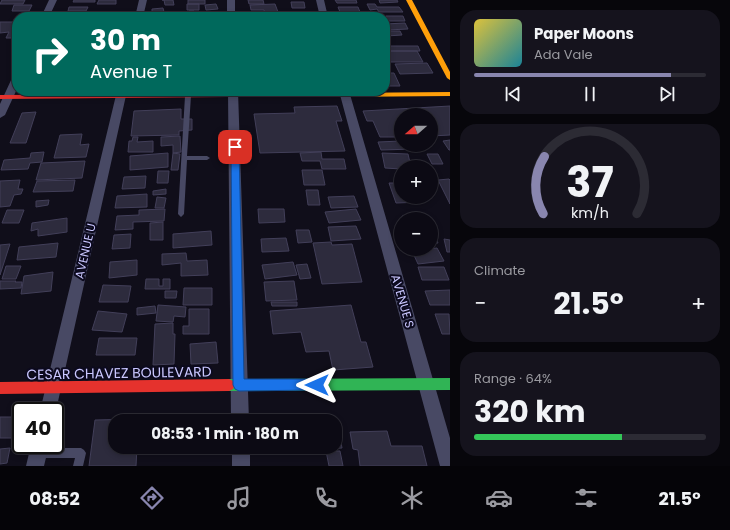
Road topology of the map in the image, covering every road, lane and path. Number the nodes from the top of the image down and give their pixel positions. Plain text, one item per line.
1 (53, 0) edge
2 (143, 0) edge
3 (231, 0) edge
4 (320, 0) edge
5 (409, 0) edge
6 (47, 12) edge
7 (140, 12) edge
8 (231, 12) edge
9 (323, 12) edge
10 (450, 78) edge
11 (12, 85) edge
12 (390, 93) edge
13 (450, 94) edge
14 (33, 96) edge
15 (120, 96) edge
16 (188, 96) edge
17 (233, 96) edge
18 (346, 96) edge
19 (4, 97) edge
20 (0, 115) edge
21 (184, 158) junction
22 (207, 158) dead end
23 (181, 214) dead end
24 (450, 384) edge
25 (239, 385) junction
26 (427, 385) junction
27 (0, 388) edge
28 (54, 388) junction
29 (50, 402) edge
30 (240, 414) edge
31 (241, 454) edge
32 (38, 455) edge
33 (78, 466) edge
34 (241, 466) edge
35 (449, 466) edge

1 - 6 street
2 - 7 street
3 - 8 street
4 - 9 street
5 - 10 street
11 - 19 street
12 - 13 street
14 - 19 street
15 - 28 street, AVENUE U
16 - 21 lane
17 - 25 street
18 - 26 street, AVENUE S
19 - 20 street
21 - 22 lane
21 - 23 lane
24 - 26 street, CESAR CHAVEZ BOULEVARD
25 - 26 street, CESAR CHAVEZ BOULEVARD
25 - 28 street, CESAR CHAVEZ BOULEVARD
25 - 30 street
26 - 35 street, AVENUE S
27 - 28 street, CESAR CHAVEZ BOULEVARD
28 - 29 street, AVENUE U
31 - 34 street
32 - 33 lane

